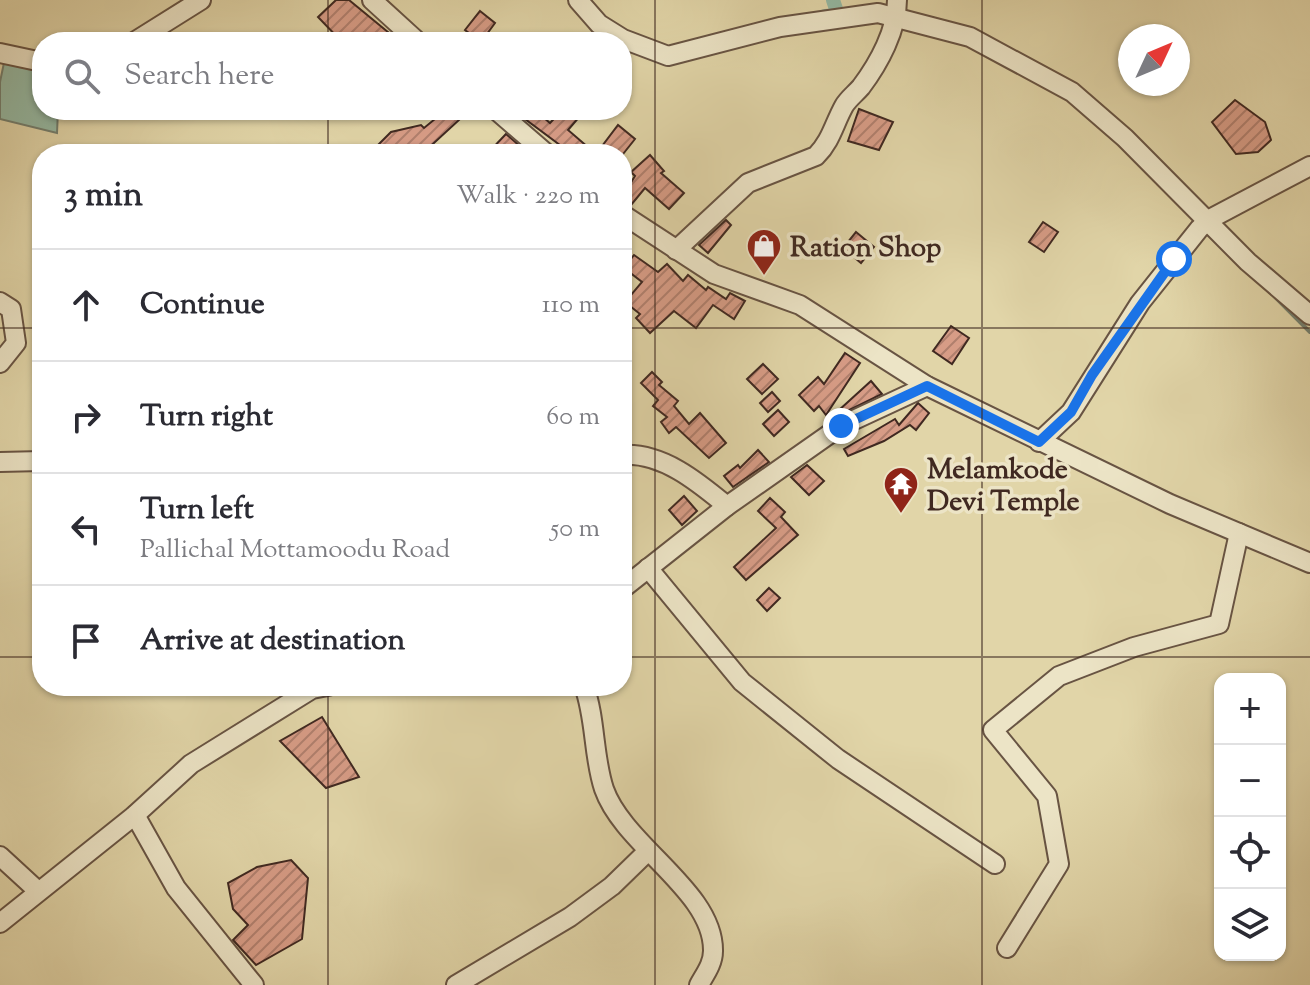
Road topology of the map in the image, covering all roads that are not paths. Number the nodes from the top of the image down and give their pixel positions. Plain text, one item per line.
1 (201, 0) edge
2 (372, 0) edge
3 (578, 0) edge
4 (896, 8) edge
5 (150, 32) edge
6 (407, 32) edge
7 (612, 32) edge
8 (632, 42) edge
9 (0, 53) edge
10 (32, 60) edge
11 (508, 120) edge
12 (535, 144) edge
13 (1310, 166) edge
14 (1208, 220) junction
15 (632, 221) edge
16 (676, 250) junction
17 (0, 302) edge
18 (1310, 315) edge
19 (0, 363) edge
20 (927, 386) junction
21 (1039, 442) junction
22 (632, 454) edge
23 (32, 461) edge
24 (0, 462) edge
25 (727, 506) junction
26 (1239, 533) junction
27 (1310, 563) edge
28 (648, 568) junction
29 (632, 581) edge
30 (301, 696) edge
31 (586, 696) edge
32 (135, 815) junction
33 (648, 851) junction
34 (0, 856) edge
35 (995, 864) dead end
36 (38, 891) junction
37 (0, 923) edge
38 (1007, 948) dead end
39 (254, 985) edge
40 (456, 985) edge
41 (699, 985) edge

1 - 5 street
2 - 6 street
3 - 7 street
4 - 8 street
4 - 14 street
4 - 16 street
9 - 10 street
11 - 12 street
13 - 14 street
14 - 18 street
14 - 21 street
15 - 16 street
16 - 20 street
17 - 19 street
20 - 21 street
20 - 25 street
21 - 26 street
22 - 25 street
23 - 24 street
25 - 28 street
26 - 27 street
26 - 38 street
28 - 29 street
28 - 35 street
30 - 32 street
31 - 33 street
32 - 36 street
32 - 39 street
33 - 40 street
33 - 41 street
34 - 36 street
36 - 37 street

